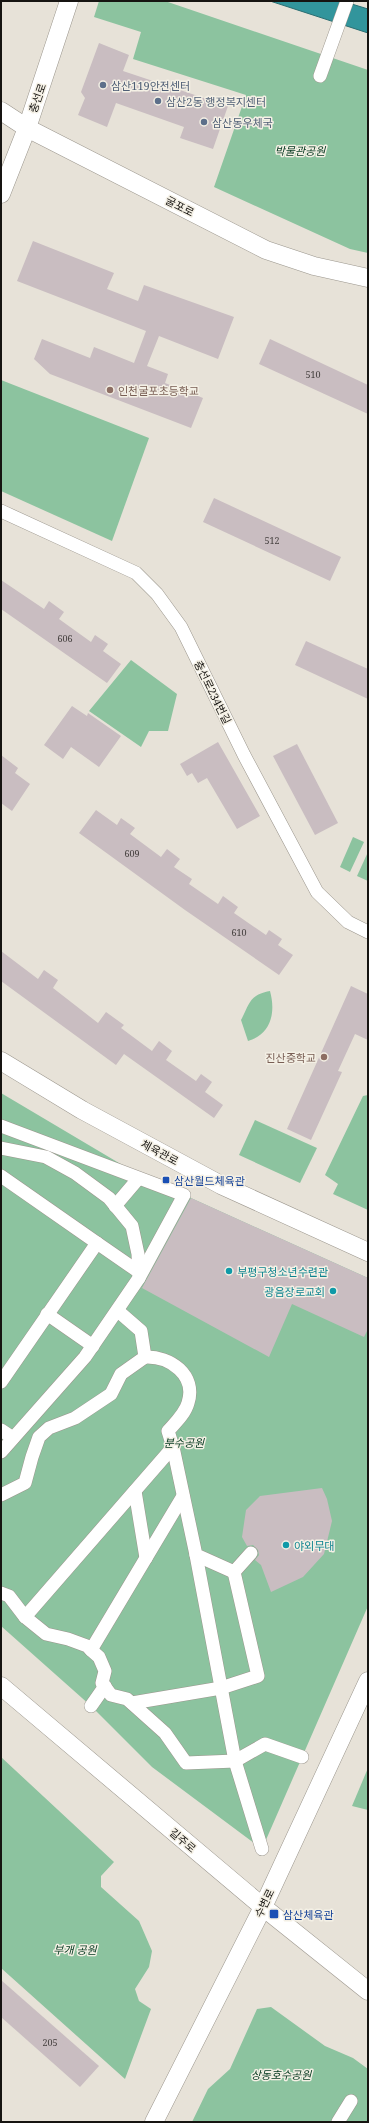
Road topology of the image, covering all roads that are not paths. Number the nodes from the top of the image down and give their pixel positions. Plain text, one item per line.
1 (69, 1) edge
2 (347, 1) edge
3 (320, 76) dead end
4 (1, 111) edge
5 (27, 128) junction
6 (1, 194) edge
7 (368, 278) edge
8 (1, 511) edge
9 (368, 932) edge
10 (1, 1061) edge
11 (1, 1126) edge
12 (1, 1148) edge
13 (1, 1176) edge
14 (138, 1178) junction
15 (115, 1206) junction
16 (97, 1243) junction
17 (368, 1252) edge
18 (139, 1275) junction
19 (118, 1311) junction
20 (47, 1314) junction
21 (93, 1346) junction
22 (145, 1357) junction
23 (1, 1382) edge
24 (1, 1430) edge
25 (13, 1438) junction
26 (173, 1447) junction
27 (1, 1452) edge
28 (135, 1491) junction
29 (1, 1496) edge
30 (183, 1496) junction
31 (251, 1553) dead end
32 (196, 1555) junction
33 (146, 1558) junction
34 (234, 1572) junction
35 (2, 1596) edge
36 (25, 1617) junction
37 (91, 1650) junction
38 (368, 1681) edge
39 (1, 1686) edge
40 (105, 1686) junction
41 (221, 1688) junction
42 (132, 1703) junction
43 (91, 1706) dead end
44 (302, 1757) dead end
45 (235, 1761) junction
46 (262, 1849) dead end
47 (263, 1907) junction
48 (368, 1991) edge
49 (351, 2102) dead end
50 (154, 2122) edge
51 (338, 2122) edge

1 - 5 street, 충선로
2 - 3 street
4 - 5 street, 굴포로
5 - 6 street, 충선로
5 - 7 street, 굴포로
8 - 9 street, 충선로234번길
10 - 17 street, 체육관로
11 - 14 street
12 - 15 street
13 - 16 street
14 - 15 street
14 - 18 street
15 - 18 street
16 - 18 street
16 - 20 street
18 - 19 street
19 - 21 street
19 - 22 street
20 - 21 street
20 - 23 street
21 - 25 street
22 - 26 street
22 - 29 street
24 - 25 street
25 - 27 street
26 - 28 street
26 - 30 street
28 - 33 street
28 - 36 street
30 - 32 street
30 - 33 street
31 - 34 street
32 - 34 street
32 - 41 street
33 - 37 street
34 - 41 street
35 - 36 street
36 - 37 street
37 - 40 street
38 - 47 street, 수변로
39 - 47 street, 길주로
40 - 42 street
40 - 43 street
41 - 42 street
41 - 45 street
42 - 45 street
44 - 45 street
45 - 46 street
47 - 48 street, 길주로
47 - 50 street, 수변로
49 - 51 street

